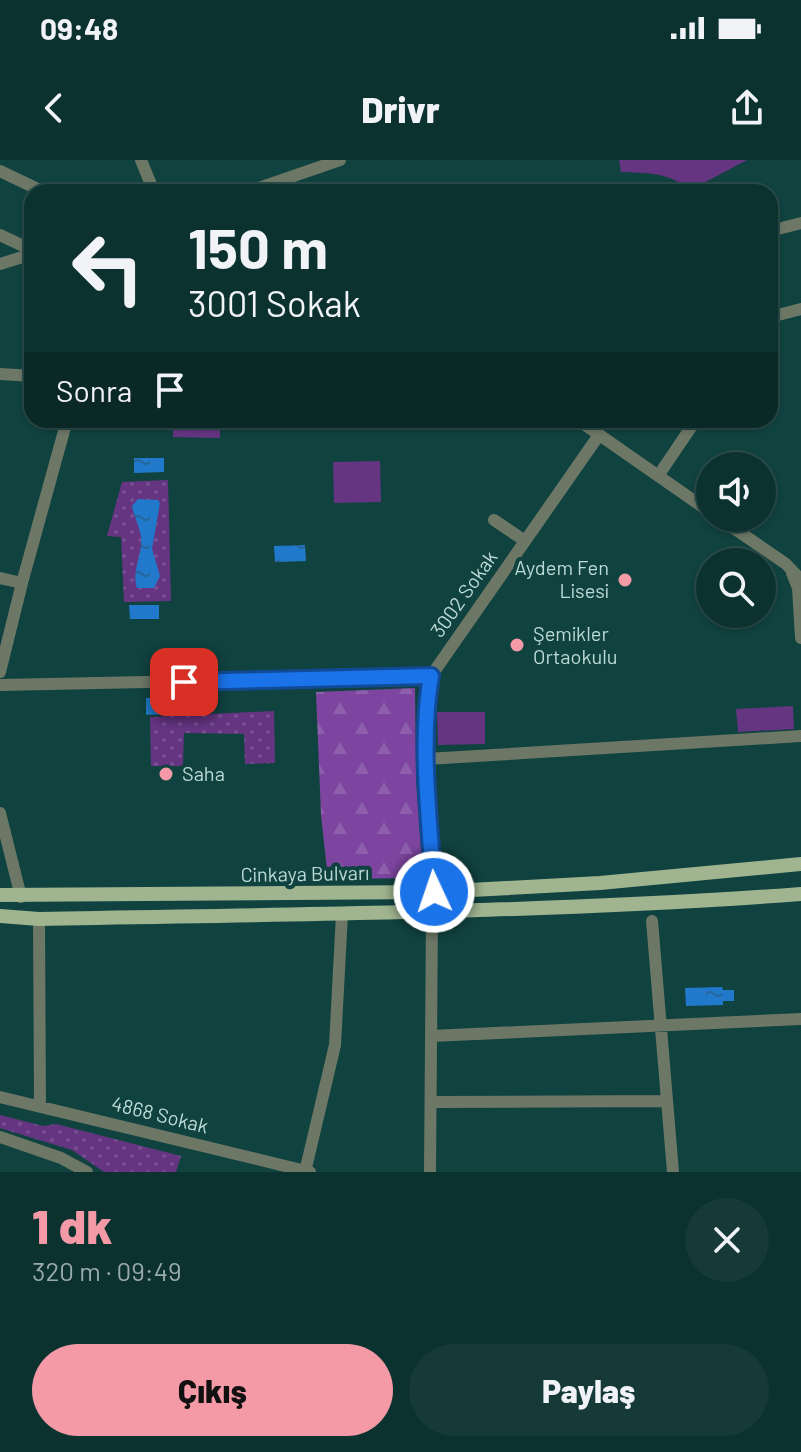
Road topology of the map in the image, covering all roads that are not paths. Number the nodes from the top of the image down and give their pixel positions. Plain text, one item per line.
1 (141, 160) edge
2 (340, 160) edge
3 (0, 171) edge
4 (27, 184) edge
5 (151, 184) edge
6 (270, 184) edge
7 (801, 223) edge
8 (778, 229) edge
9 (0, 235) edge
10 (24, 248) edge
11 (24, 255) edge
12 (0, 264) edge
13 (801, 309) edge
14 (778, 315) edge
15 (0, 374) edge
16 (24, 376) edge
17 (65, 428) edge
18 (589, 428) edge
19 (691, 428) edge
20 (599, 435) junction
21 (658, 476) junction
22 (696, 502) edge
23 (494, 520) dead end
24 (739, 532) edge
25 (525, 541) junction
26 (801, 562) edge
27 (786, 564) junction
28 (0, 578) edge
29 (801, 580) edge
30 (22, 583) junction
31 (801, 638) edge
32 (1, 665) edge
33 (431, 676) junction
34 (0, 685) edge
35 (801, 736) edge
36 (427, 759) junction
37 (0, 813) edge
38 (801, 864) edge
39 (434, 892) junction
40 (801, 894) edge
41 (0, 895) edge
42 (21, 897) junction
43 (432, 913) junction
44 (342, 914) junction
45 (0, 916) edge
46 (39, 919) junction
47 (652, 921) dead end
48 (801, 1019) edge
49 (661, 1026) junction
50 (431, 1036) junction
51 (0, 1097) edge
52 (666, 1101) junction
53 (431, 1102) junction
54 (40, 1107) junction
55 (0, 1137) edge
56 (87, 1172) edge
57 (307, 1172) edge
58 (430, 1172) edge
59 (673, 1172) edge

1 - 5 street
2 - 6 street
3 - 4 street
7 - 8 street
9 - 10 street
11 - 12 street
13 - 14 street
15 - 16 street
17 - 30 street
18 - 20 street
19 - 21 street
20 - 21 street
20 - 25 street, 3002 Sokak
21 - 22 street
23 - 25 street
24 - 27 street
25 - 33 street, 3002 Sokak
26 - 27 street
27 - 29 street
27 - 31 street
28 - 30 street
30 - 32 street
33 - 34 street
33 - 36 street
35 - 36 street
36 - 39 street
37 - 42 street
38 - 39 main road, Cinkaya Bulvarı
39 - 42 main road, Cinkaya Bulvarı
40 - 43 main road, Cinkaya Bulvarı
41 - 42 main road, Cinkaya Bulvarı
43 - 44 main road, Cinkaya Bulvarı
43 - 50 street
44 - 46 main road, Cinkaya Bulvarı
44 - 57 street
45 - 46 main road, Cinkaya Bulvarı
46 - 54 street
47 - 49 street
48 - 49 street
49 - 50 street
49 - 52 street
50 - 53 street
51 - 54 street, 4868 Sokak
52 - 53 street
52 - 59 street
53 - 58 street
54 - 57 street, 4868 Sokak
55 - 56 street

